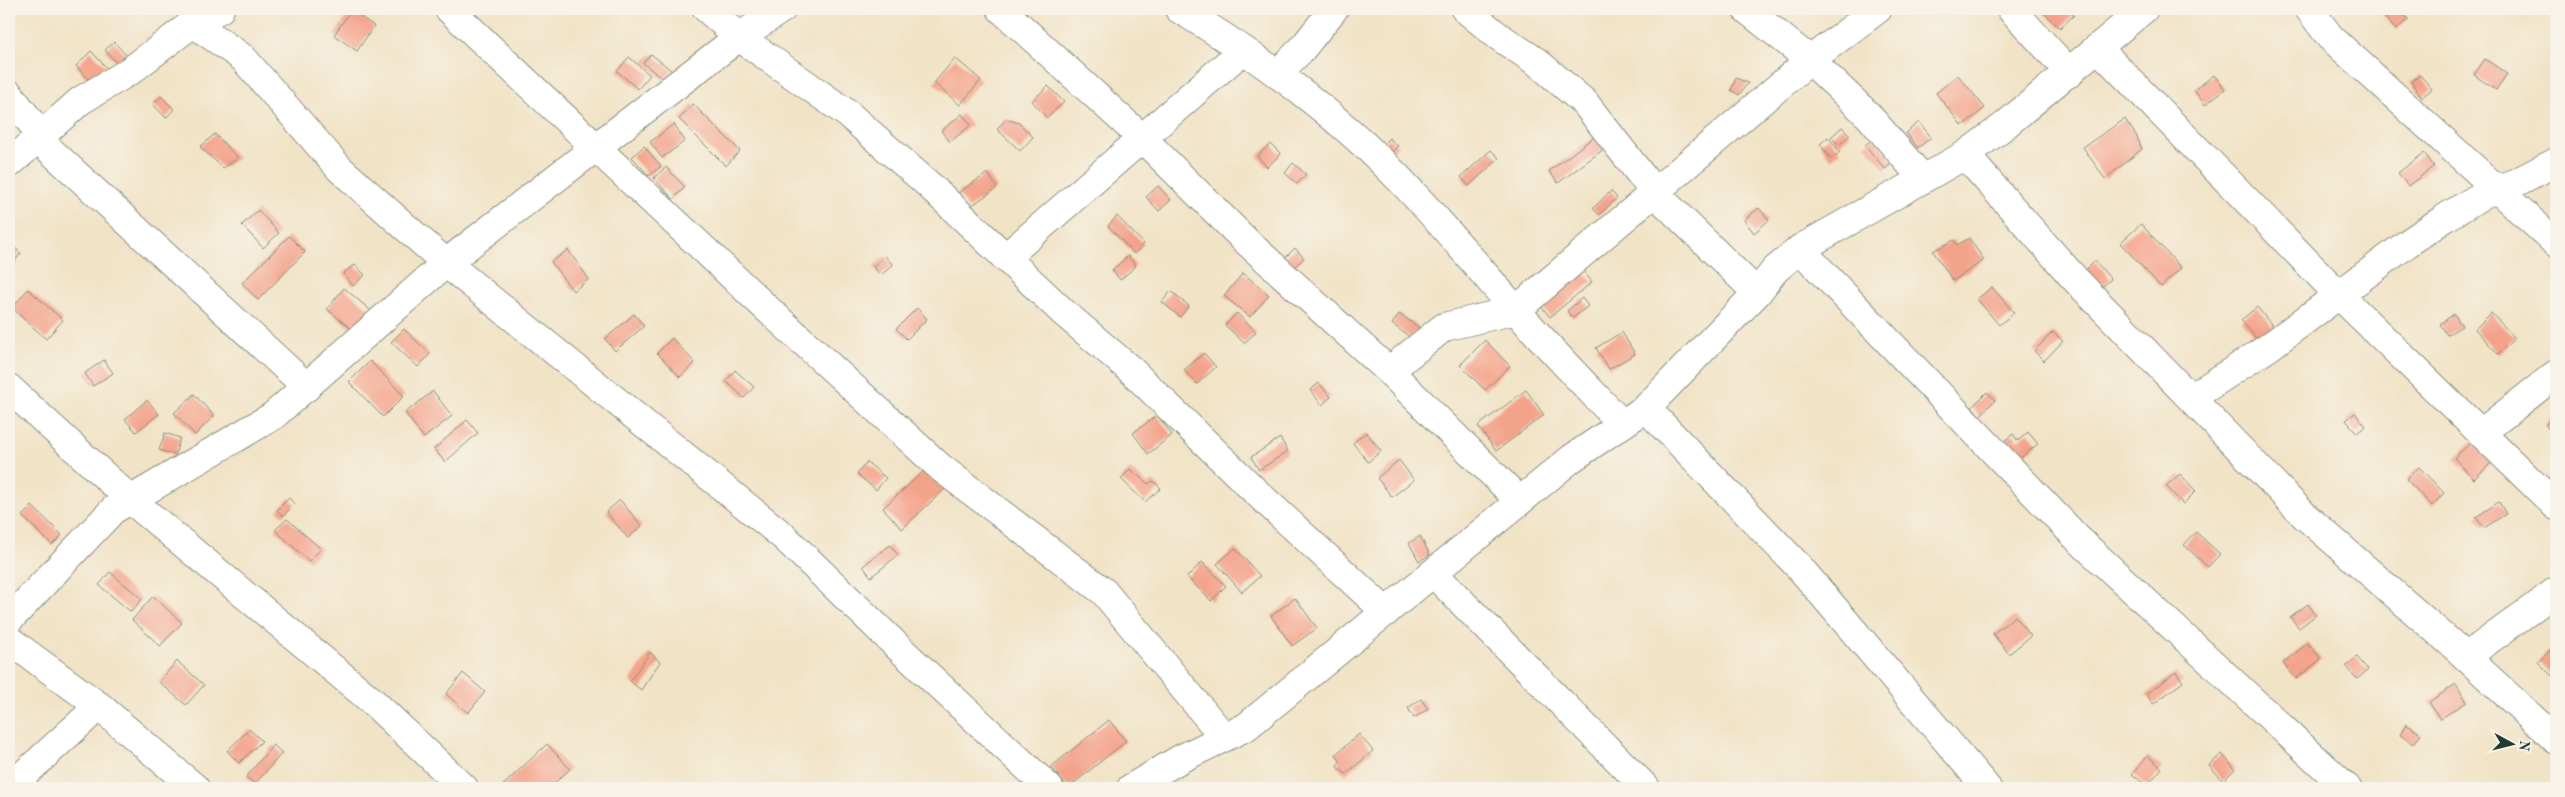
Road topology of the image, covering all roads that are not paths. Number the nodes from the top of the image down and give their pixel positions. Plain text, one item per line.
1 (220, 9) edge
2 (449, 9) edge
3 (707, 9) edge
4 (782, 9) edge
5 (1001, 9) edge
6 (1178, 9) edge
7 (1334, 9) edge
8 (1465, 9) edge
9 (1746, 9) edge
10 (1878, 9) edge
11 (2011, 9) edge
12 (2144, 9) edge
13 (2309, 9) edge
14 (193, 23) junction
15 (739, 37) junction
16 (2098, 48) junction
17 (1243, 50) junction
18 (1810, 60) junction
19 (2070, 72) junction
20 (1277, 74) junction
21 (9, 94) edge
22 (1141, 137) junction
23 (38, 140) junction
24 (597, 148) junction
25 (1965, 155) junction
26 (2556, 162) edge
27 (9, 164) edge
28 (1922, 179) junction
29 (2495, 190) junction
30 (1655, 193) junction
31 (2556, 244) edge
32 (1800, 249) junction
33 (1005, 258) junction
34 (446, 263) junction
35 (1757, 293) junction
36 (2339, 295) junction
37 (1516, 310) junction
38 (1389, 371) junction
39 (2556, 374) edge
40 (307, 387) junction
41 (9, 388) edge
42 (2192, 398) junction
43 (1646, 408) junction
44 (1622, 424) junction
45 (2481, 433) junction
46 (131, 500) junction
47 (1520, 501) junction
48 (2556, 506) edge
49 (1433, 573) junction
50 (2556, 591) edge
51 (1386, 612) junction
52 (9, 620) edge
53 (9, 640) edge
54 (2466, 657) junction
55 (99, 706) junction
56 (1224, 737) junction
57 (2556, 740) edge
58 (9, 788) edge
59 (195, 788) edge
60 (464, 788) edge
61 (1049, 788) edge
62 (1130, 788) edge
63 (1646, 788) edge
64 (1987, 788) edge
65 (2348, 788) edge

1 - 14 street
2 - 24 street
3 - 15 street
4 - 15 street
5 - 22 street
6 - 17 street
7 - 20 street
8 - 30 street
9 - 18 street
10 - 18 street
11 - 19 street
12 - 16 street
13 - 29 street
14 - 23 street
14 - 34 street
15 - 24 street
15 - 33 street
16 - 19 street
16 - 36 street
17 - 20 street
17 - 22 street
18 - 28 street
18 - 30 street
19 - 25 street
20 - 37 street
21 - 23 street
22 - 33 street
22 - 38 street
23 - 27 street
23 - 40 street
24 - 34 street
24 - 56 street
25 - 28 street
25 - 42 street
26 - 29 street
28 - 32 street
29 - 31 street
29 - 36 street
30 - 35 street
30 - 37 street
32 - 35 street
32 - 65 street
33 - 51 street
34 - 40 street
34 - 61 street
35 - 43 street
36 - 42 street
36 - 45 street
37 - 38 street
37 - 44 street
38 - 47 street
39 - 45 street
40 - 46 street
41 - 46 street
42 - 54 street
43 - 44 street
43 - 64 street
44 - 47 street
45 - 48 street
46 - 52 street
46 - 60 street
47 - 49 street
49 - 51 street
49 - 63 street
50 - 54 street
51 - 56 street
53 - 55 street
54 - 57 street
55 - 58 street
55 - 59 street
56 - 62 street

